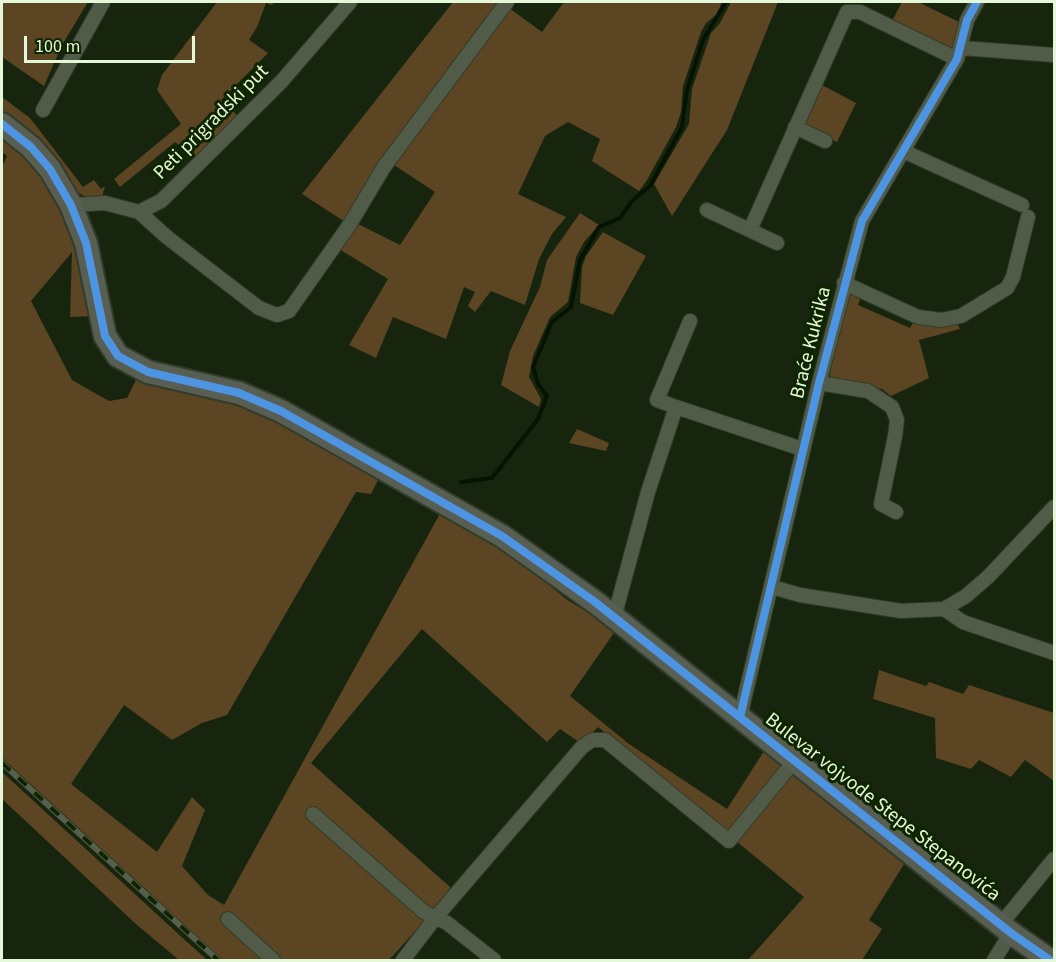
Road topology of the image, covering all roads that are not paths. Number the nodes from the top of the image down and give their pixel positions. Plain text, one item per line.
1 (103, 2) edge
2 (351, 2) edge
3 (507, 2) edge
4 (976, 2) edge
5 (959, 54) junction
6 (1054, 55) edge
7 (43, 110) dead end
8 (2, 124) edge
9 (795, 127) junction
10 (825, 141) dead end
11 (903, 151) junction
12 (71, 205) junction
13 (707, 210) dead end
14 (139, 212) junction
15 (750, 230) junction
16 (777, 243) dead end
17 (844, 282) junction
18 (690, 321) dead end
19 (819, 383) junction
20 (676, 407) junction
21 (802, 449) junction
22 (1054, 507) edge
23 (896, 512) dead end
24 (772, 587) junction
25 (944, 609) junction
26 (614, 618) junction
27 (1054, 653) edge
28 (740, 717) junction
29 (795, 760) junction
30 (313, 814) dead end
31 (1054, 859) edge
32 (436, 917) junction
33 (228, 919) dead end
34 (1006, 928) junction
35 (273, 960) edge
36 (403, 960) edge
37 (494, 960) edge
38 (994, 960) edge
39 (1050, 960) edge

1 - 7 street
2 - 14 street, Peti prigradski put
3 - 14 street
4 - 5 street, Braće Kukrika
5 - 6 street
5 - 9 street
5 - 11 street, Braće Kukrika
8 - 12 main road, Bulevar vojvode Stepe Stepanovića
9 - 10 street
9 - 15 street
11 - 17 street, Braće Kukrika
11 - 17 street
12 - 14 street
12 - 26 main road, Bulevar vojvode Stepe Stepanovića
13 - 15 street
15 - 16 street
17 - 19 street, Braće Kukrika
18 - 20 street
19 - 21 street, Braće Kukrika
19 - 23 street
20 - 21 street
20 - 26 street
21 - 24 street, Braće Kukrika
22 - 25 street
24 - 25 street
24 - 28 street, Braće Kukrika
25 - 27 street
26 - 28 main road, Bulevar vojvode Stepe Stepanovića
28 - 29 main road, Bulevar vojvode Stepe Stepanovića
29 - 32 street
29 - 34 main road, Bulevar vojvode Stepe Stepanovića
30 - 32 street
31 - 34 street
32 - 36 street
32 - 37 street
33 - 35 street
34 - 38 street
34 - 39 main road, Bulevar vojvode Stepe Stepanovića

